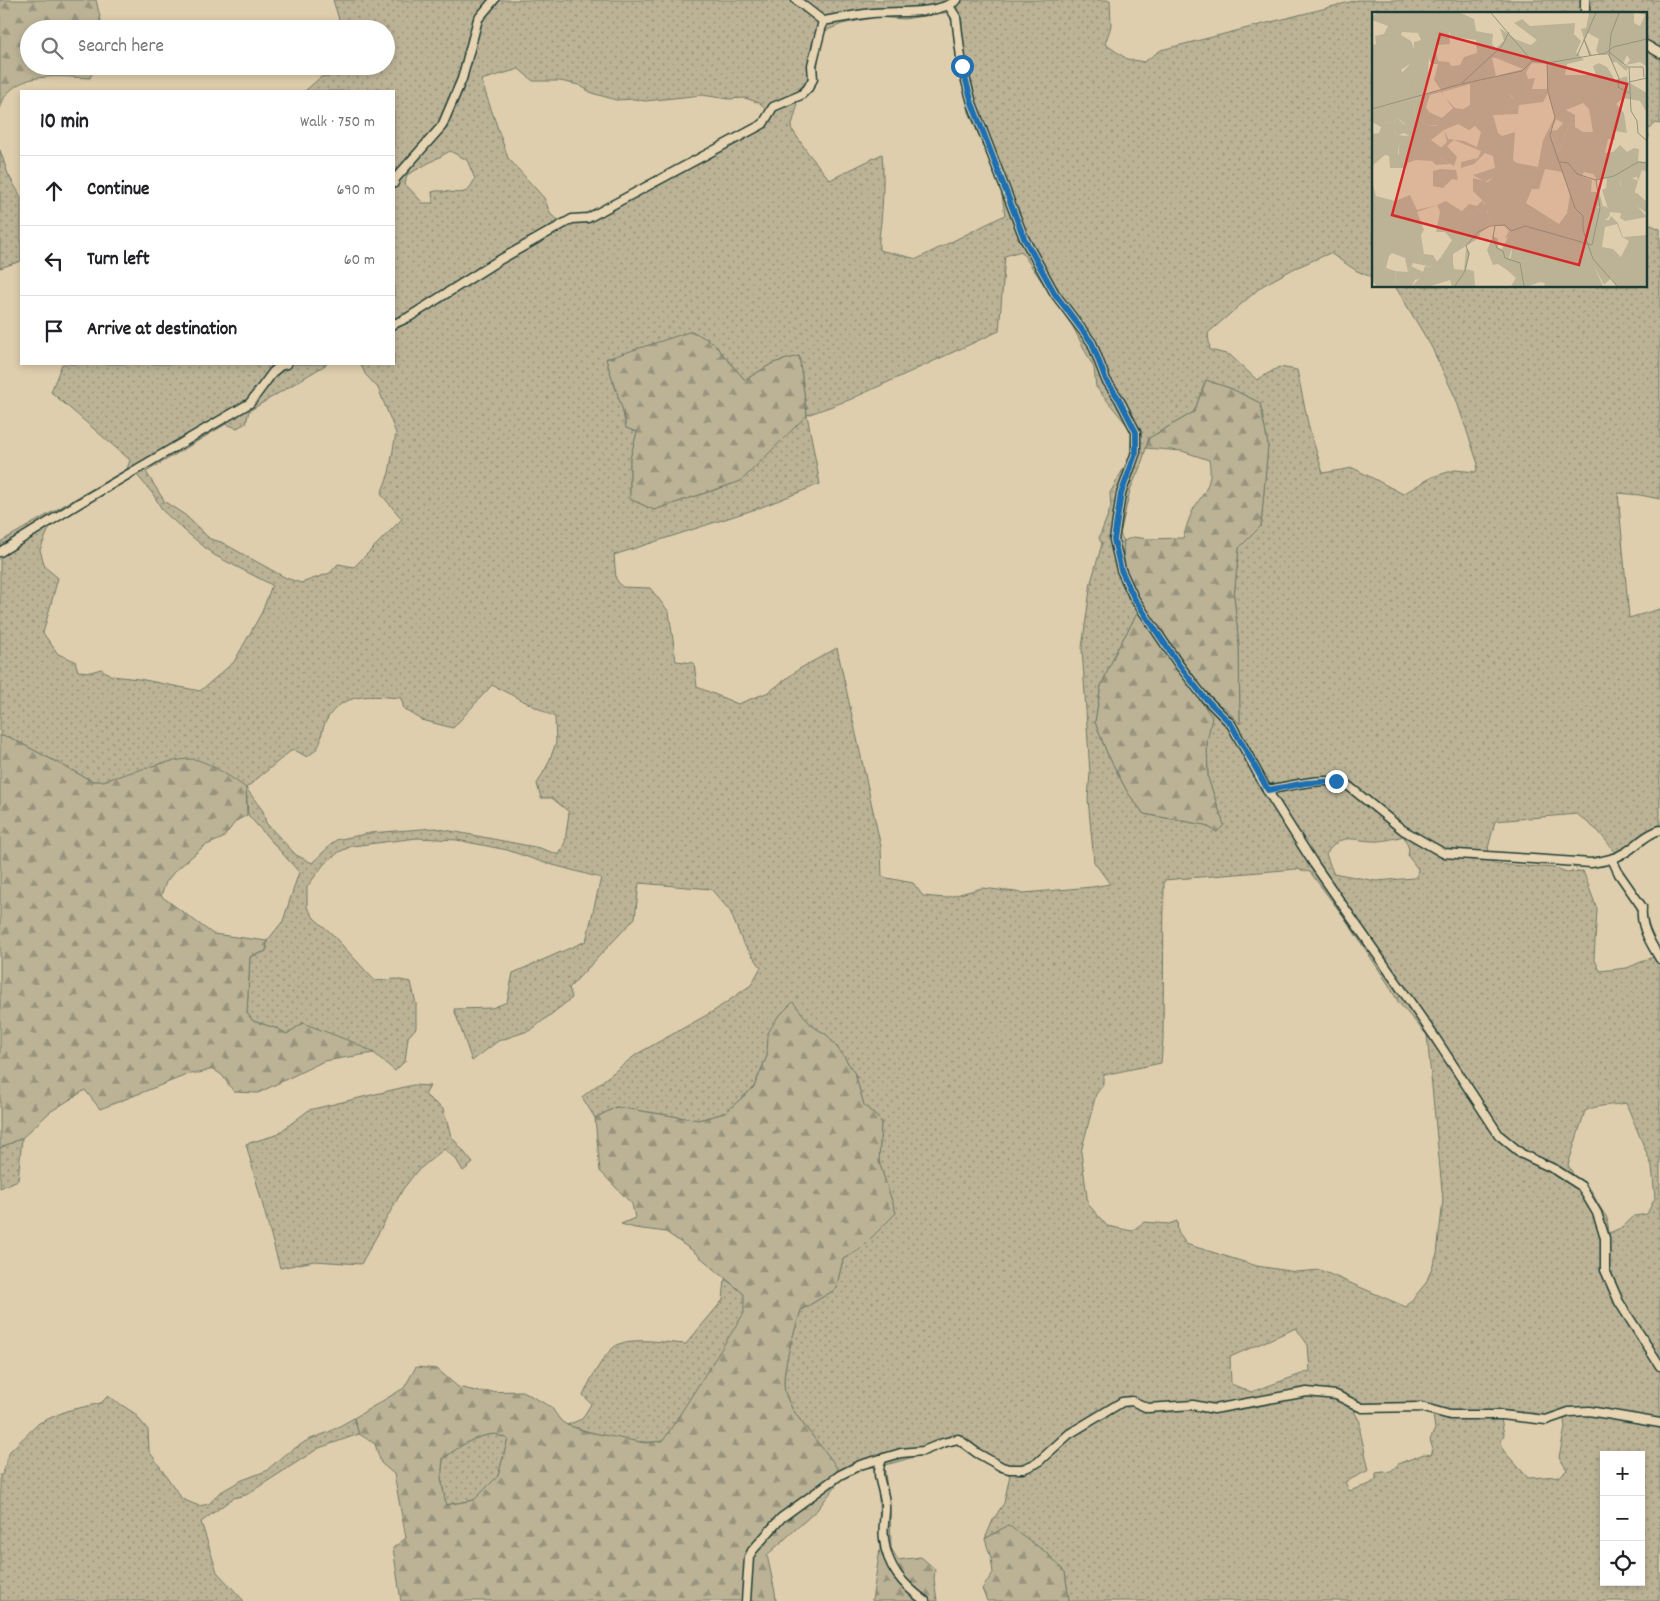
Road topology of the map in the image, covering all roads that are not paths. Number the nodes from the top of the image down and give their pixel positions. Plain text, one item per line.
1 (494, 0) edge
2 (796, 0) edge
3 (957, 0) edge
4 (949, 6) junction
5 (823, 21) junction
6 (1648, 46) edge
7 (1660, 52) edge
8 (395, 179) edge
9 (395, 324) edge
10 (282, 365) edge
11 (0, 552) edge
12 (1268, 790) junction
13 (1660, 830) edge
14 (1612, 860) junction
15 (1660, 959) edge
16 (1660, 1366) edge
17 (1660, 1424) edge
18 (882, 1459) junction
19 (746, 1601) edge
20 (925, 1601) edge

1 - 8 street
2 - 5 street
3 - 4 street
4 - 5 street
4 - 12 street
5 - 9 street
6 - 7 street
10 - 11 street
12 - 14 street
12 - 16 street
13 - 14 street
14 - 15 street
17 - 18 street
18 - 19 street
18 - 20 street

